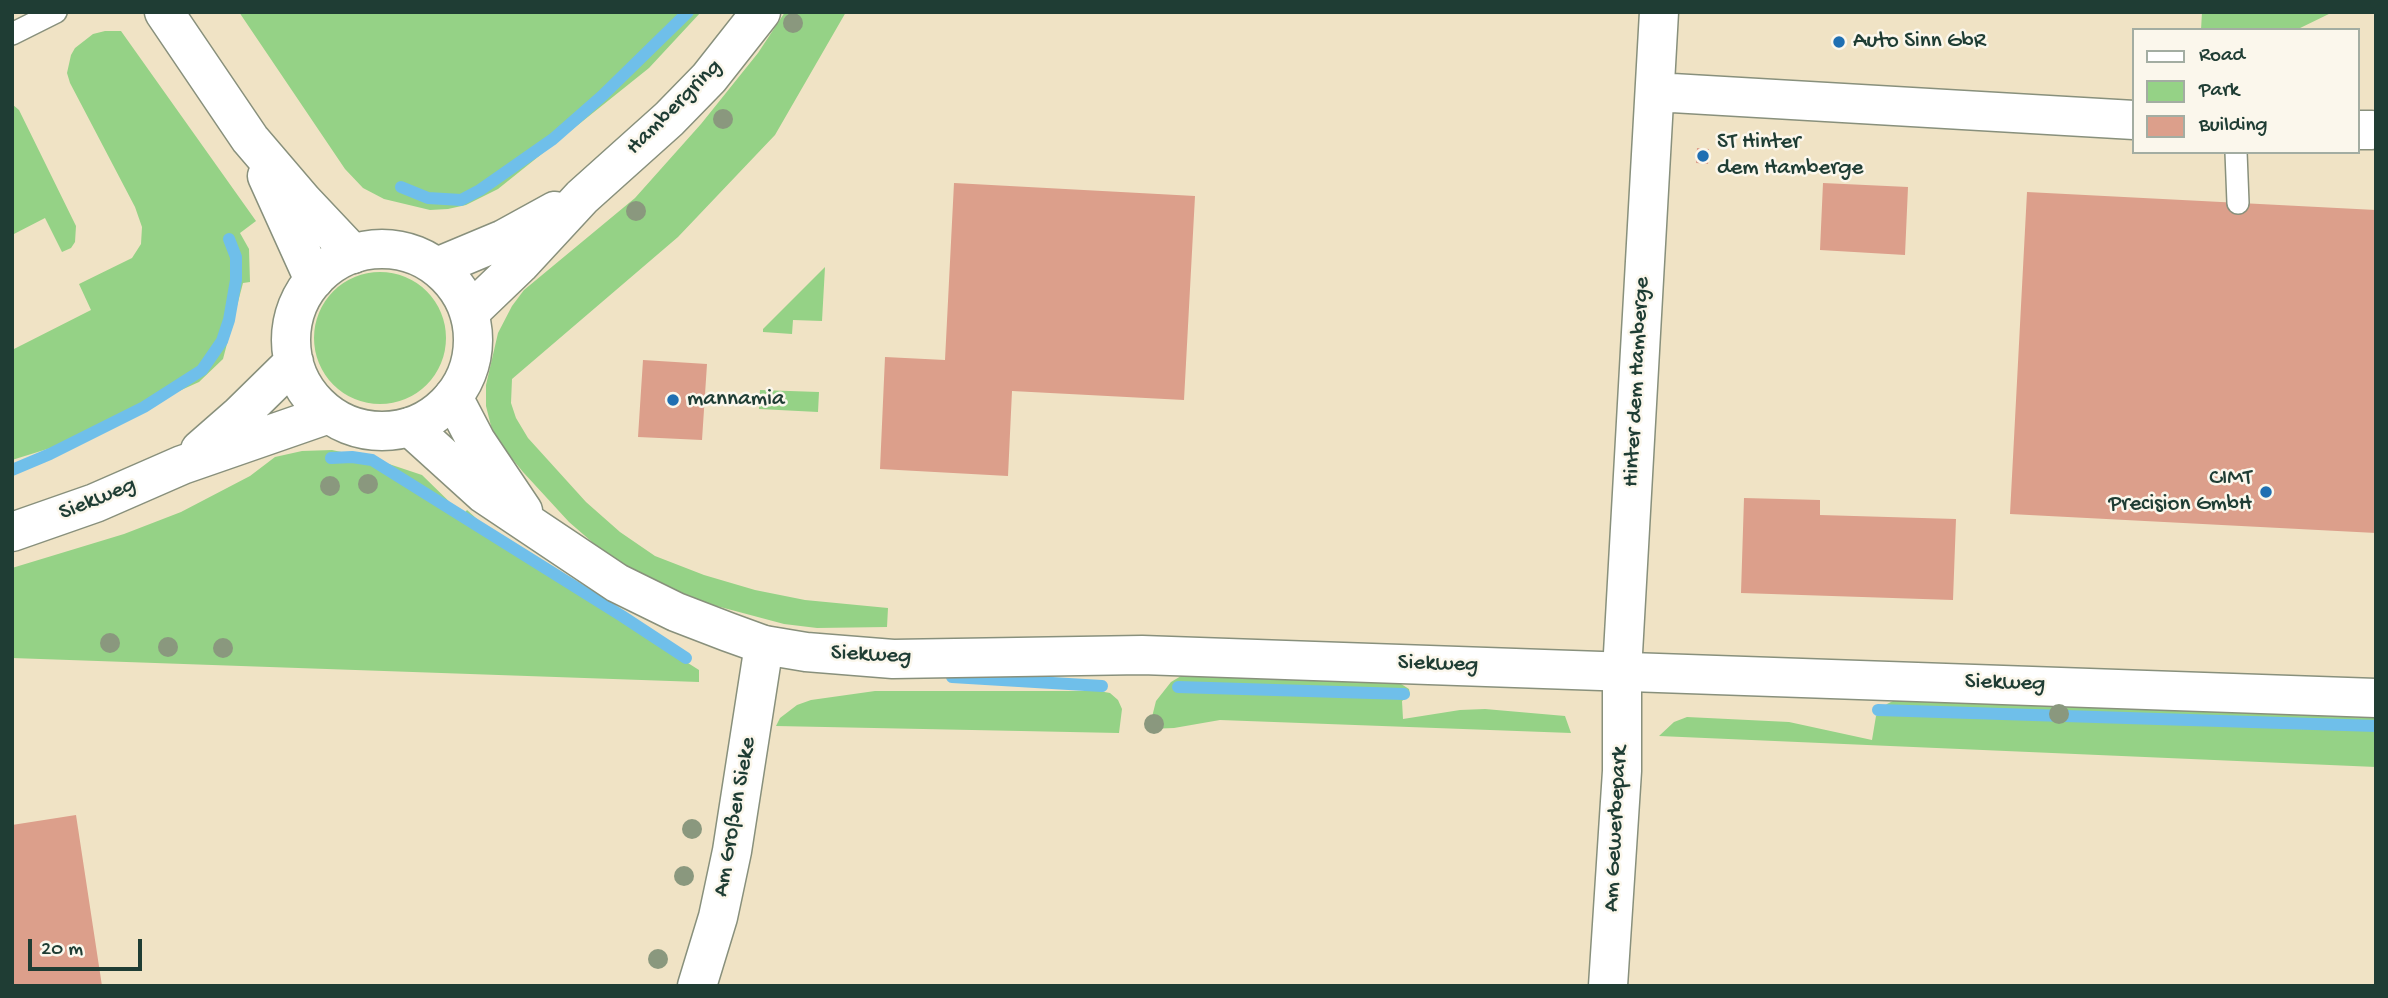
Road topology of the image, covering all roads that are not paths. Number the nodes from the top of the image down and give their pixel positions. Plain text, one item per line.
1 (55, 12) edge
2 (164, 12) edge
3 (761, 12) edge
4 (1659, 12) edge
5 (12, 34) edge
6 (1655, 92) junction
7 (2132, 120) edge
8 (250, 139) junction
9 (2236, 154) edge
10 (582, 197) junction
11 (2238, 203) dead end
12 (353, 254) junction
13 (437, 267) junction
14 (314, 280) junction
15 (469, 313) junction
16 (293, 362) junction
17 (453, 397) junction
18 (329, 414) junction
19 (410, 427) junction
20 (182, 465) junction
21 (531, 525) junction
22 (12, 532) edge
23 (764, 645) junction
24 (1622, 671) junction
25 (2376, 698) edge
26 (697, 986) edge
27 (1608, 986) edge

1 - 5 lane
2 - 8 street
3 - 10 street, Hambergring
4 - 6 street, Hinter dem Hamberge
6 - 7 street
6 - 24 street, Hinter dem Hamberge
8 - 12 street
8 - 14 street
9 - 11 lane
10 - 13 street, Hambergring
10 - 15 street, Hambergring
12 - 13 street
12 - 14 street
13 - 15 street
14 - 16 street
15 - 17 street
16 - 18 street
16 - 20 street, Siekweg
17 - 19 street
17 - 21 street, Siekweg
18 - 19 street
18 - 20 street, Siekweg
19 - 21 street, Siekweg
20 - 22 street, Siekweg
21 - 23 street, Siekweg
23 - 24 street, Siekweg
23 - 26 street, Am Großen Sieke
24 - 25 street, Siekweg
24 - 27 street, Am Gewerbepark

